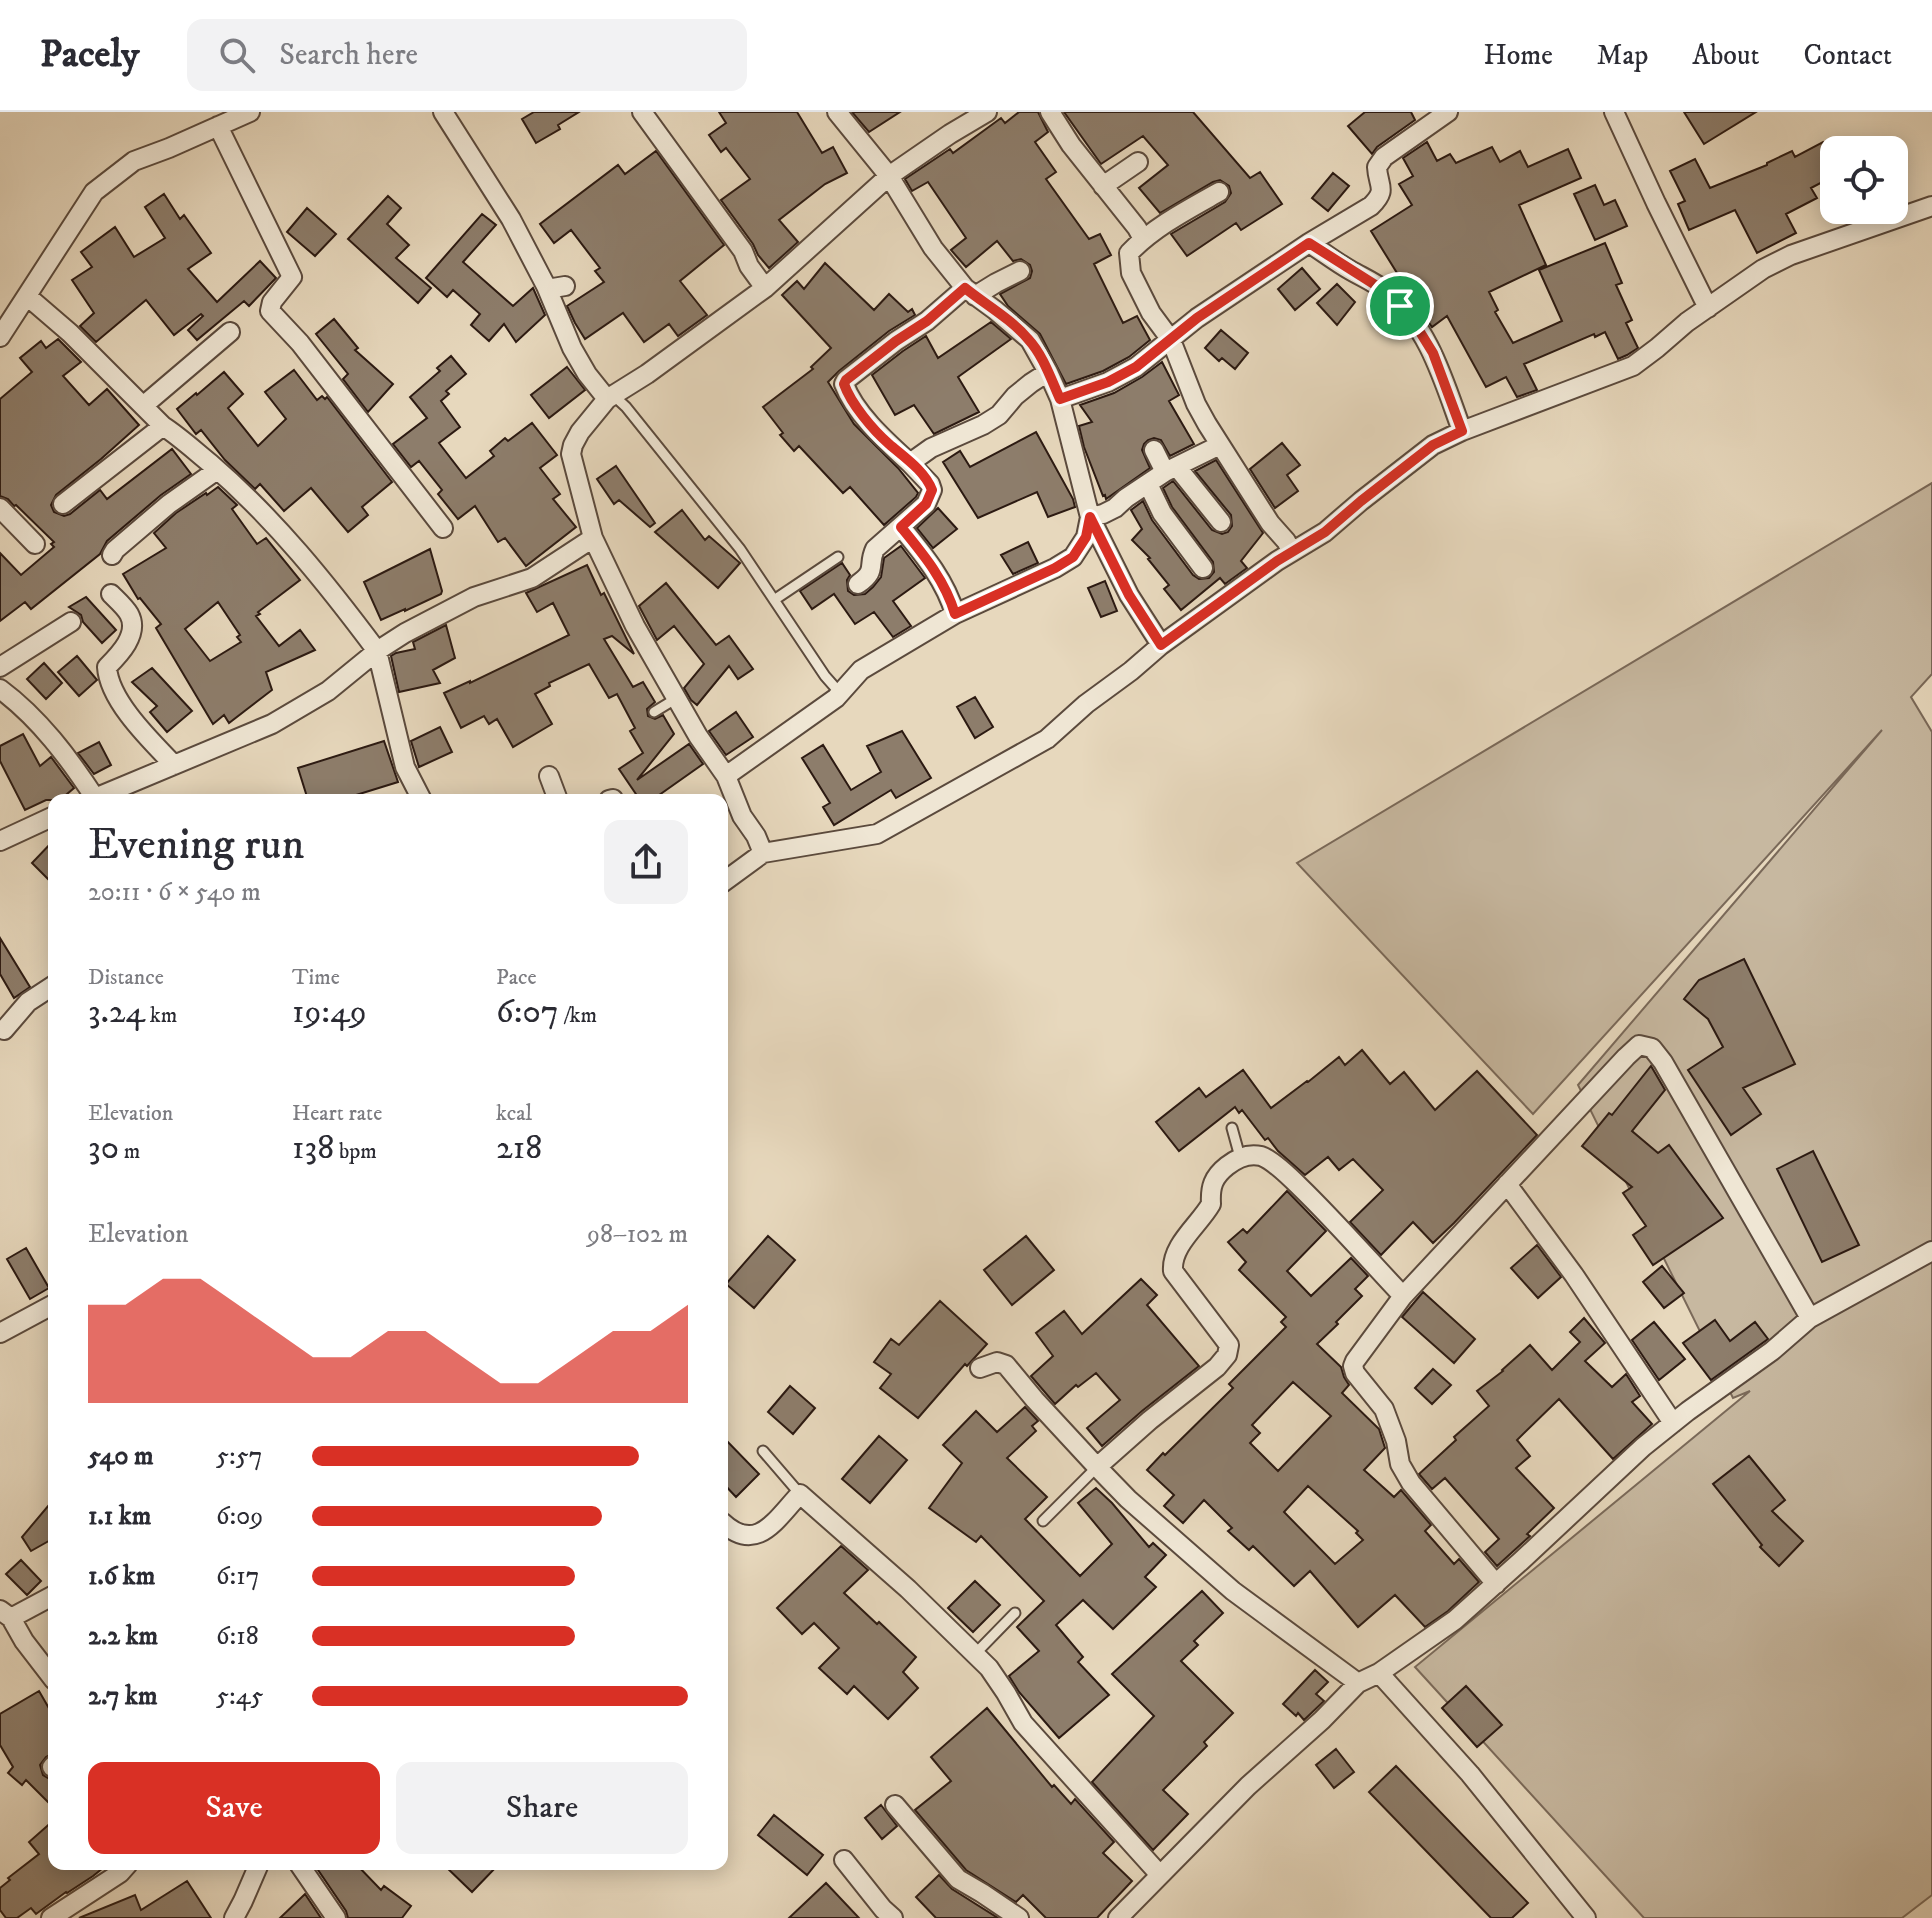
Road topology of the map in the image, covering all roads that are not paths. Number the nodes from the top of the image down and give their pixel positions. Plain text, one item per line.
1 (250, 112) edge
2 (443, 112) edge
3 (642, 112) edge
4 (837, 112) edge
5 (987, 112) edge
6 (1050, 112) edge
7 (1448, 112) edge
8 (1614, 112) edge
9 (218, 126) junction
10 (1138, 162) dead end
11 (889, 176) junction
12 (1103, 186) junction
13 (1219, 192) dead end
14 (1932, 206) edge
15 (1143, 239) junction
16 (1309, 243) junction
17 (1020, 271) dead end
18 (765, 288) junction
19 (970, 292) junction
20 (27, 296) junction
21 (1708, 308) junction
22 (230, 332) dead end
23 (0, 337) edge
24 (1171, 340) junction
25 (1048, 372) junction
26 (610, 397) junction
27 (1060, 399) junction
28 (143, 406) junction
29 (163, 426) junction
30 (1462, 431) junction
31 (1220, 445) junction
32 (1154, 450) dead end
33 (910, 463) junction
34 (1171, 469) junction
35 (217, 470) junction
36 (1148, 484) junction
37 (63, 504) dead end
38 (0, 508) edge
39 (1090, 517) junction
40 (1221, 522) dead end
41 (901, 527) junction
42 (443, 528) dead end
43 (593, 538) junction
44 (35, 544) dead end
45 (1292, 552) junction
46 (112, 555) dead end
47 (838, 557) dead end
48 (1203, 568) dead end
49 (858, 584) dead end
50 (111, 594) dead end
51 (774, 600) junction
52 (955, 614) junction
53 (71, 622) dead end
54 (1161, 645) junction
55 (377, 651) junction
56 (0, 667) edge
57 (840, 693) junction
58 (4, 698) edge
59 (677, 698) junction
60 (654, 712) dead end
61 (174, 765) junction
62 (549, 776) dead end
63 (726, 776) junction
64 (91, 794) edge
65 (106, 794) edge
66 (419, 794) edge
67 (556, 794) edge
68 (48, 819) edge
69 (0, 841) edge
70 (763, 853) junction
71 (728, 879) edge
72 (48, 989) edge
73 (4, 1030) dead end
74 (1232, 1128) dead end
75 (1240, 1157) junction
76 (1507, 1184) junction
77 (1932, 1251) edge
78 (1403, 1296) junction
79 (48, 1307) edge
80 (1810, 1318) junction
81 (0, 1333) edge
82 (980, 1368) dead end
83 (1673, 1423) junction
84 (763, 1451) dead end
85 (1097, 1467) junction
86 (800, 1494) junction
87 (1043, 1521) dead end
88 (728, 1528) edge
89 (1496, 1584) junction
90 (48, 1597) edge
91 (1015, 1613) dead end
92 (6, 1614) edge
93 (975, 1654) junction
94 (48, 1672) edge
95 (1379, 1673) junction
96 (1358, 1683) junction
97 (895, 1805) dead end
98 (844, 1860) dead end
99 (123, 1870) edge
100 (256, 1870) edge
101 (303, 1870) edge
102 (1160, 1875) junction
103 (51, 1918) edge
104 (234, 1918) edge
105 (336, 1918) edge
106 (893, 1918) edge
107 (1019, 1918) edge
108 (1118, 1918) edge
109 (1586, 1918) edge

1 - 9 street
2 - 26 street
3 - 18 street
4 - 11 street
5 - 11 street
6 - 12 street
7 - 16 street
8 - 21 street
9 - 20 street
9 - 42 street
10 - 12 street
11 - 18 street
11 - 19 street
12 - 15 street
13 - 15 street
14 - 21 street
15 - 24 street
16 - 24 street
16 - 30 street
17 - 19 street
18 - 26 street
19 - 25 street
19 - 33 street
20 - 23 street
20 - 28 street
21 - 30 street
22 - 28 street
24 - 27 street
24 - 31 street
25 - 27 street
25 - 33 street
26 - 43 street
26 - 51 lane
27 - 39 street
28 - 29 street
29 - 35 street
29 - 37 street
30 - 45 street
31 - 34 street
31 - 45 street
32 - 34 street
33 - 41 street
34 - 36 street
34 - 40 street
35 - 46 street
35 - 55 street
36 - 39 street
36 - 48 street
38 - 44 street
39 - 52 street
39 - 54 street
41 - 49 street
41 - 52 street
43 - 55 street
43 - 59 street
45 - 54 street
47 - 51 lane
50 - 61 street
51 - 57 lane
52 - 57 street
53 - 56 street
54 - 70 street
55 - 61 street
55 - 66 street
57 - 63 street
58 - 64 street
59 - 60 lane
59 - 63 street
61 - 65 street
62 - 67 street
63 - 70 street
68 - 69 street
70 - 71 street
72 - 73 street
74 - 75 lane
75 - 78 street
75 - 85 street
76 - 78 street
76 - 80 street
76 - 83 street
77 - 80 street
78 - 89 street
79 - 81 street
80 - 83 street
82 - 85 street
83 - 89 street
84 - 86 lane
85 - 87 lane
85 - 96 street
86 - 88 street
86 - 93 street
89 - 95 street
90 - 92 street
91 - 93 lane
92 - 94 street
93 - 102 street
95 - 96 street
95 - 109 street
96 - 102 street
97 - 107 street
98 - 106 street
99 - 103 street
100 - 104 street
101 - 105 street
102 - 108 street

